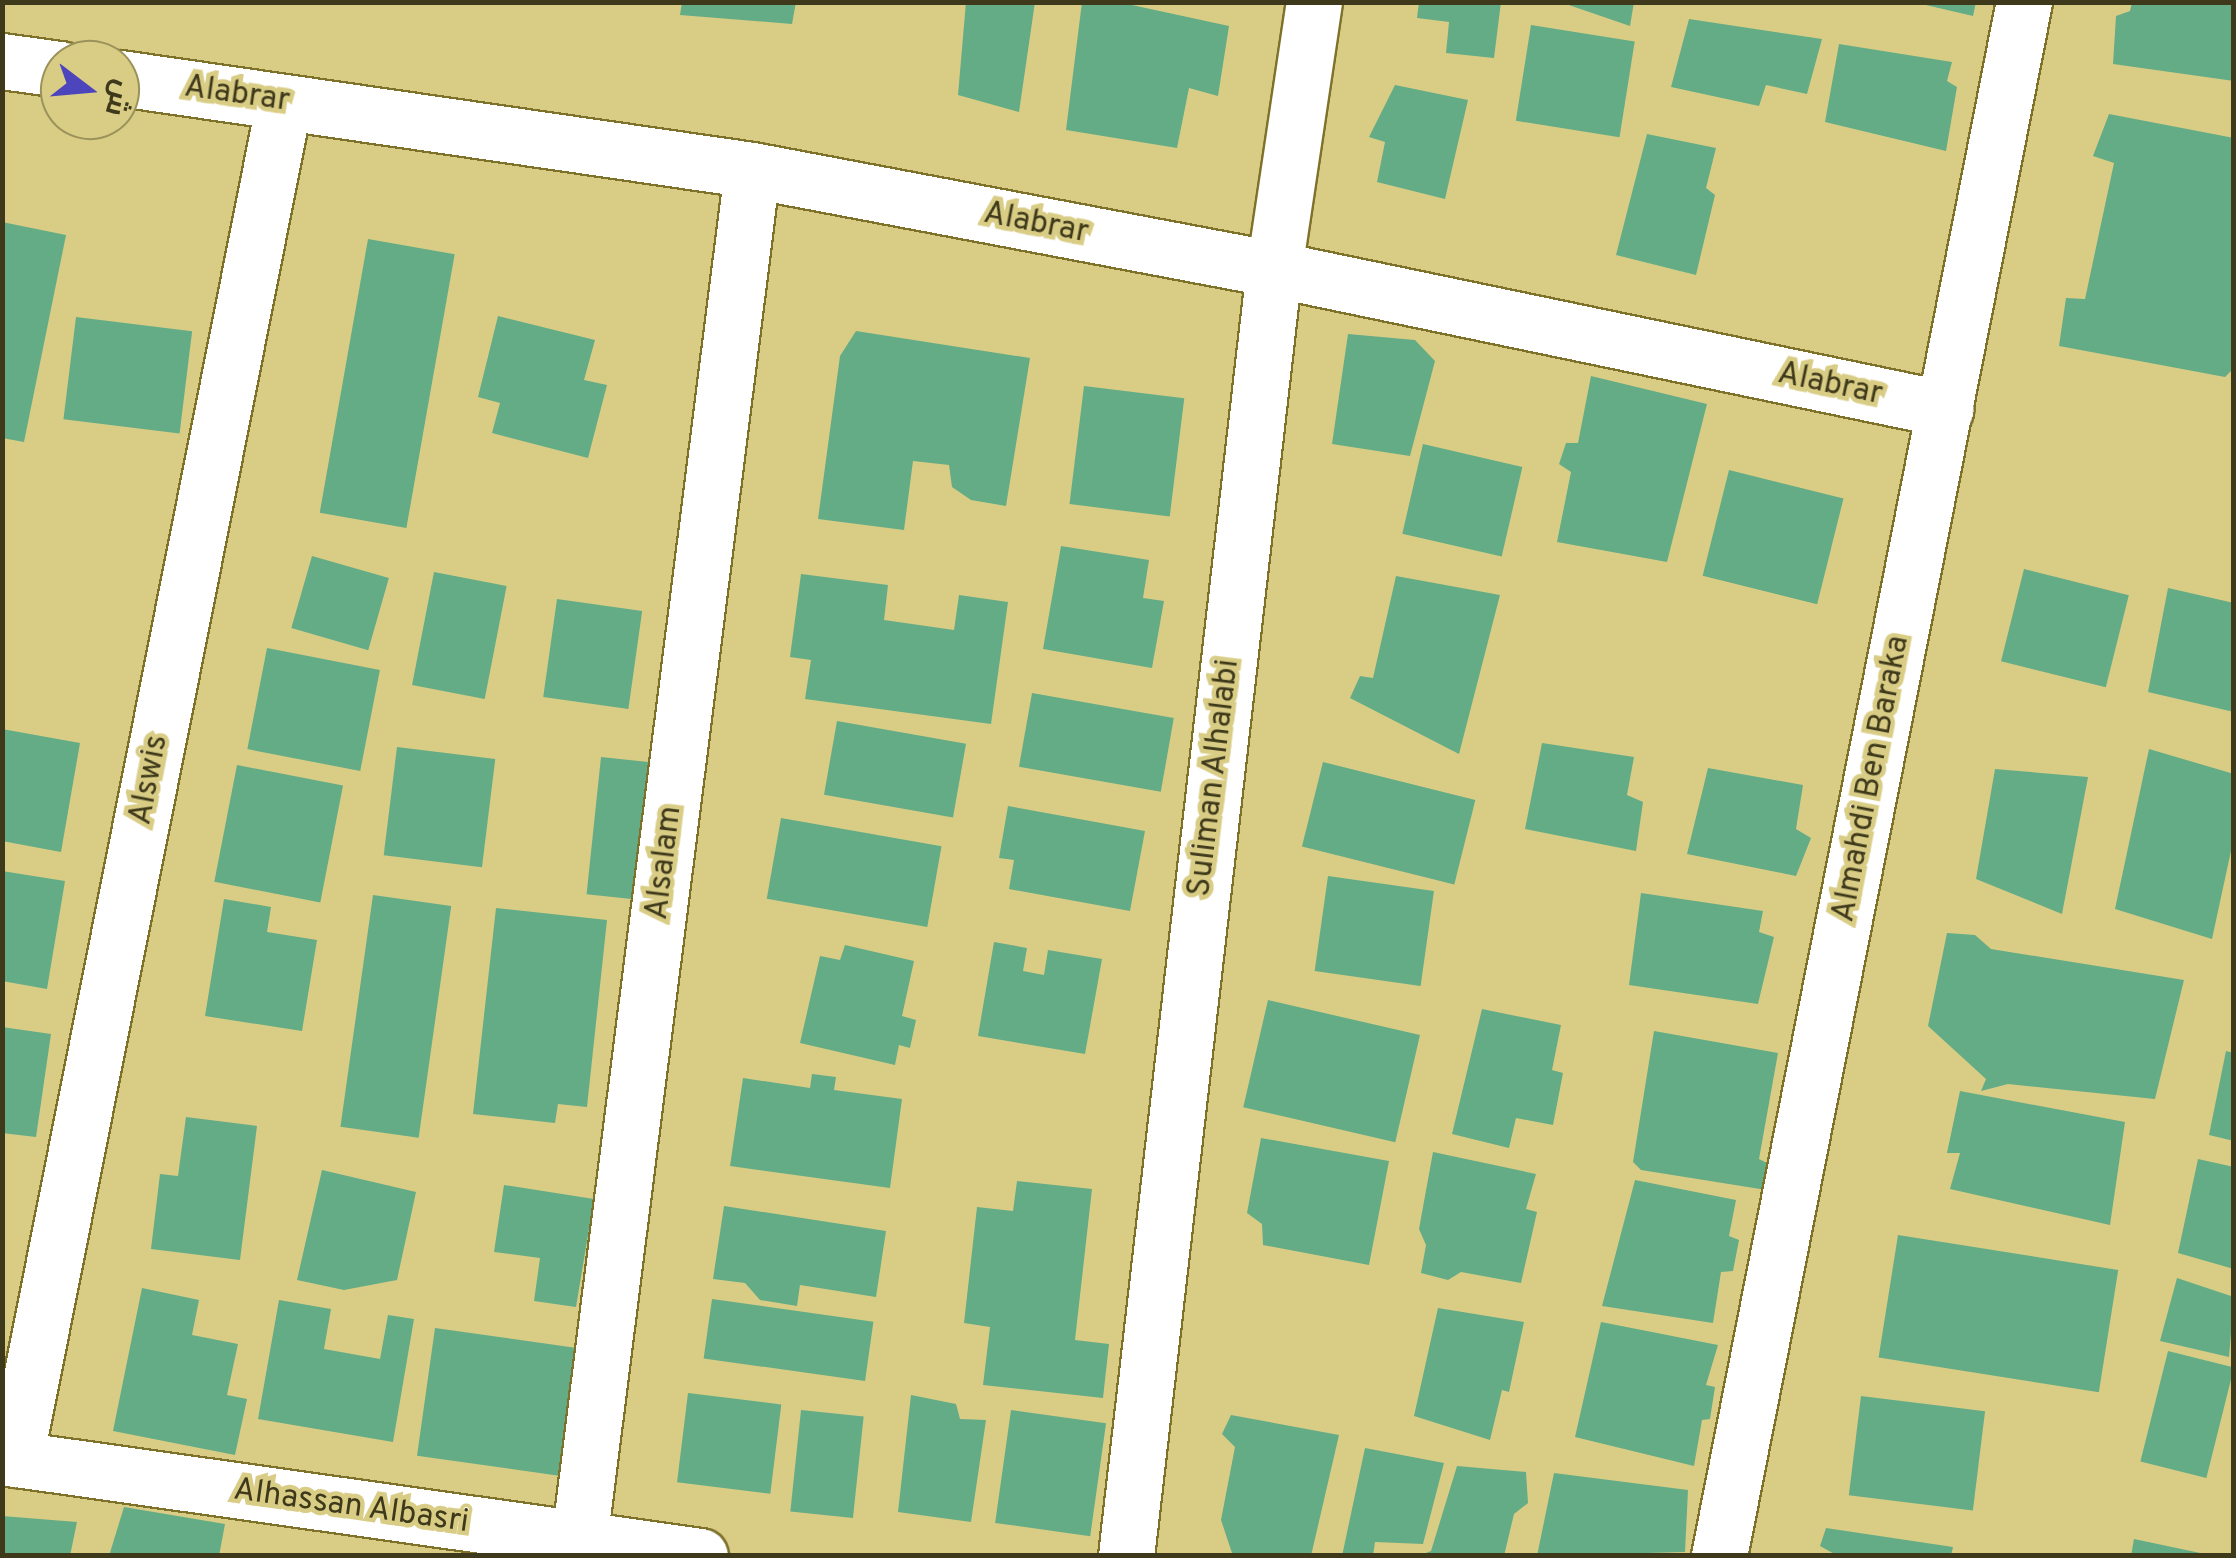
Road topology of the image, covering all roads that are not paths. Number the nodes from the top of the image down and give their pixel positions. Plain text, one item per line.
1 (1314, 2) edge
2 (2024, 2) edge
3 (2, 61) edge
4 (40, 66) edge
5 (140, 81) edge
6 (284, 102) junction
7 (752, 170) junction
8 (1274, 269) junction
9 (1946, 409) junction
10 (9, 1458) edge
11 (578, 1548) edge
12 (700, 1556) edge
13 (1126, 1556) edge
14 (1718, 1556) edge

1 - 8 street, Suliman Alhalabi
2 - 9 street, Almahdi Ben Baraka
3 - 4 street
5 - 6 street, Alabrar
6 - 7 street, Alabrar
6 - 10 street, Alswis
7 - 8 street, Alabrar
7 - 11 street, Alsalam
8 - 9 street, Alabrar
8 - 13 street, Suliman Alhalabi
9 - 14 street, Almahdi Ben Baraka
10 - 11 street, Alhassan Albasri
11 - 12 street, Alhassan Albasri

